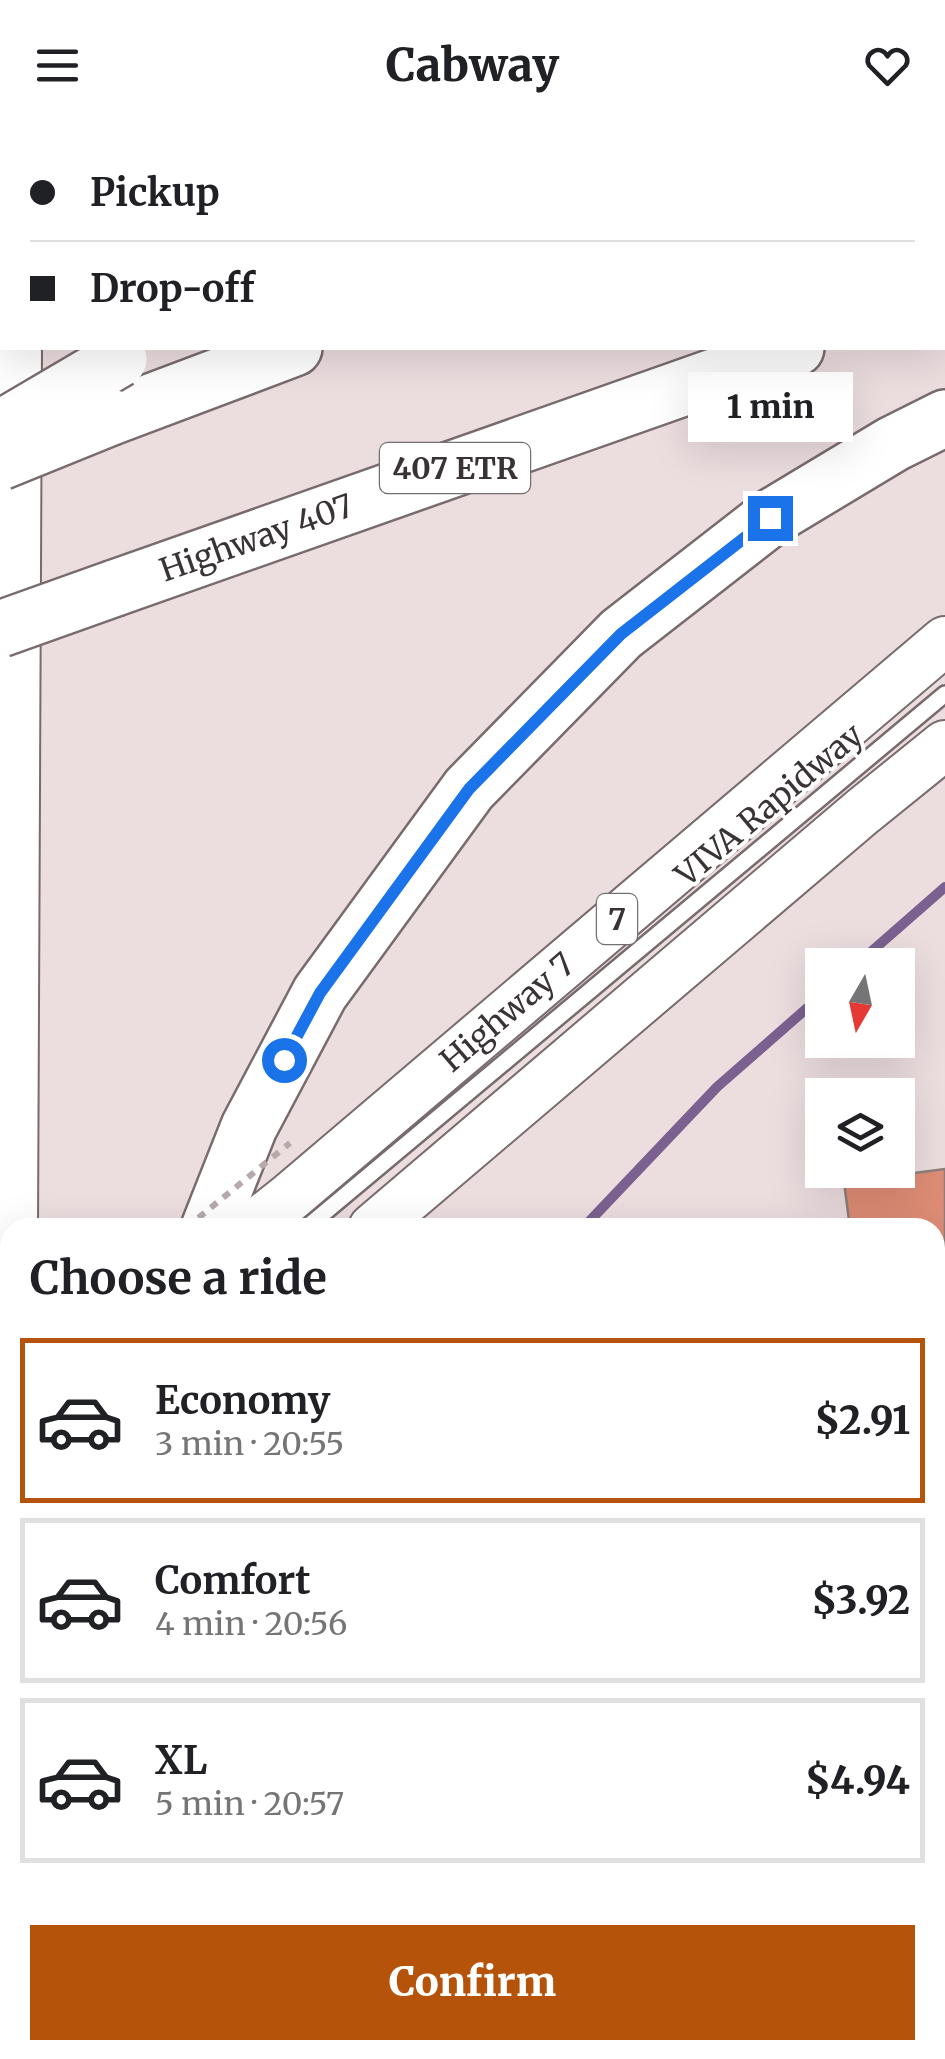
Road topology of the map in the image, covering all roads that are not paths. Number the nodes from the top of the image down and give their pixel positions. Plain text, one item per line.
1 (17, 350) edge
2 (289, 350) edge
3 (790, 350) edge
4 (134, 354) edge
5 (945, 418) edge
6 (0, 429) edge
7 (0, 462) edge
8 (0, 629) edge
9 (945, 642) edge
10 (945, 694) edge
11 (945, 746) edge
12 (298, 1212) edge
13 (13, 1218) edge
14 (213, 1218) edge
15 (386, 1218) edge

1 - 13 main road
2 - 7 highway, bridge
3 - 8 highway, Highway 407 / 407 ETR, bridge
4 - 6 highway, bridge
5 - 14 highway
9 - 12 main road, Highway 7 / 7
10 - 12 lane, VIVA Rapidway
11 - 15 main road, 7

